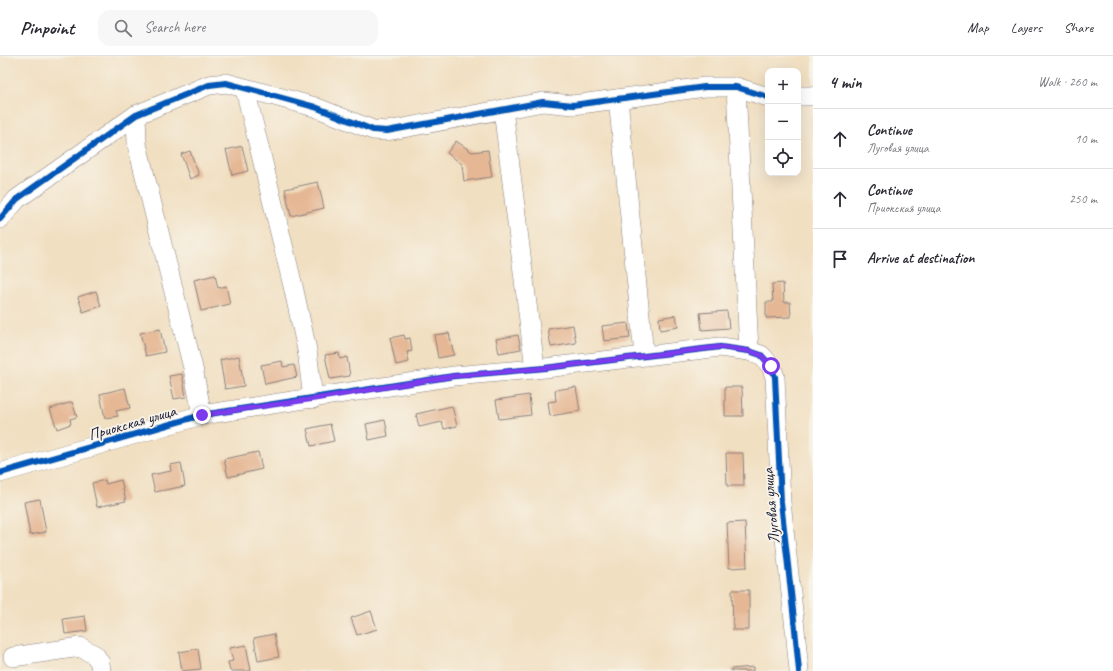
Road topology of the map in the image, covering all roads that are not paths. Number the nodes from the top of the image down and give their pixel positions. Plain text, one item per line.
1 (736, 87) junction
2 (245, 89) junction
3 (765, 96) edge
4 (801, 96) edge
5 (813, 96) edge
6 (618, 99) junction
7 (503, 109) junction
8 (136, 115) junction
9 (0, 219) edge
10 (749, 351) junction
11 (644, 355) junction
12 (535, 369) junction
13 (314, 399) junction
14 (202, 415) junction
15 (0, 473) edge
16 (14, 657) dead end
17 (101, 671) edge
18 (799, 671) edge

1 - 3 street
1 - 6 street
1 - 10 street
2 - 7 street
2 - 8 street
2 - 13 street
4 - 5 street
6 - 7 street
6 - 11 street
7 - 12 street
8 - 9 street
8 - 14 street
10 - 11 street, Приокская улица
10 - 18 street, Луговая улица
11 - 12 street, Приокская улица
12 - 13 street, Приокская улица
13 - 14 street, Приокская улица
14 - 15 street, Приокская улица
16 - 17 street

